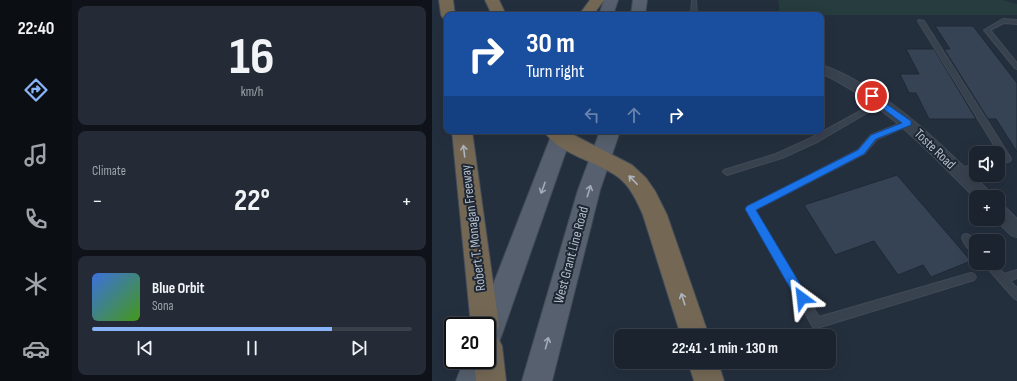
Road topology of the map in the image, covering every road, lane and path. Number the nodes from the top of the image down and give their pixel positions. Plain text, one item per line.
1 (446, 0) edge
2 (492, 0) edge
3 (597, 0) edge
4 (640, 0) edge
5 (694, 0) edge
6 (448, 12) edge
7 (498, 12) edge
8 (588, 12) edge
9 (638, 12) edge
10 (694, 12) edge
11 (921, 21) dead end
12 (1017, 22) edge
13 (1017, 67) edge
14 (824, 70) edge
15 (881, 103) junction
16 (908, 123) junction
17 (462, 134) edge
18 (559, 134) edge
19 (561, 134) edge
20 (609, 134) edge
21 (998, 146) edge
22 (600, 158) junction
23 (969, 169) edge
24 (959, 171) junction
25 (727, 172) dead end
26 (977, 190) edge
27 (1005, 218) edge
28 (1017, 230) edge
29 (966, 238) dead end
30 (969, 242) edge
31 (995, 270) edge
32 (1017, 274) edge
33 (971, 276) dead end
34 (1003, 279) junction
35 (1017, 294) edge
36 (484, 317) edge
37 (494, 317) edge
38 (693, 329) edge
39 (476, 369) edge
40 (490, 369) edge
41 (705, 369) edge
42 (471, 381) edge
43 (491, 381) edge
44 (537, 381) edge
45 (709, 381) edge

1 - 6 highway
2 - 7 highway
3 - 8 highway
4 - 9 main road
5 - 10 lane
11 - 21 lane
12 - 13 lane
14 - 15 street, Toste Road
15 - 16 street, Toste Road
15 - 25 lane
16 - 24 street, Toste Road
16 - 33 lane
36 -> 17 highway, Robert T. Monagan Freeway
18 -> 37 main road
19 - 22 highway
20 - 22 main road, West Grant Line Road
38 -> 22 highway
44 -> 22 main road, West Grant Line Road
23 - 24 lane
24 - 26 street, Toste Road
27 - 28 street
29 - 30 lane
31 - 34 lane
32 - 34 lane
34 - 35 lane
39 - 42 main road
40 - 43 highway
41 - 45 highway

